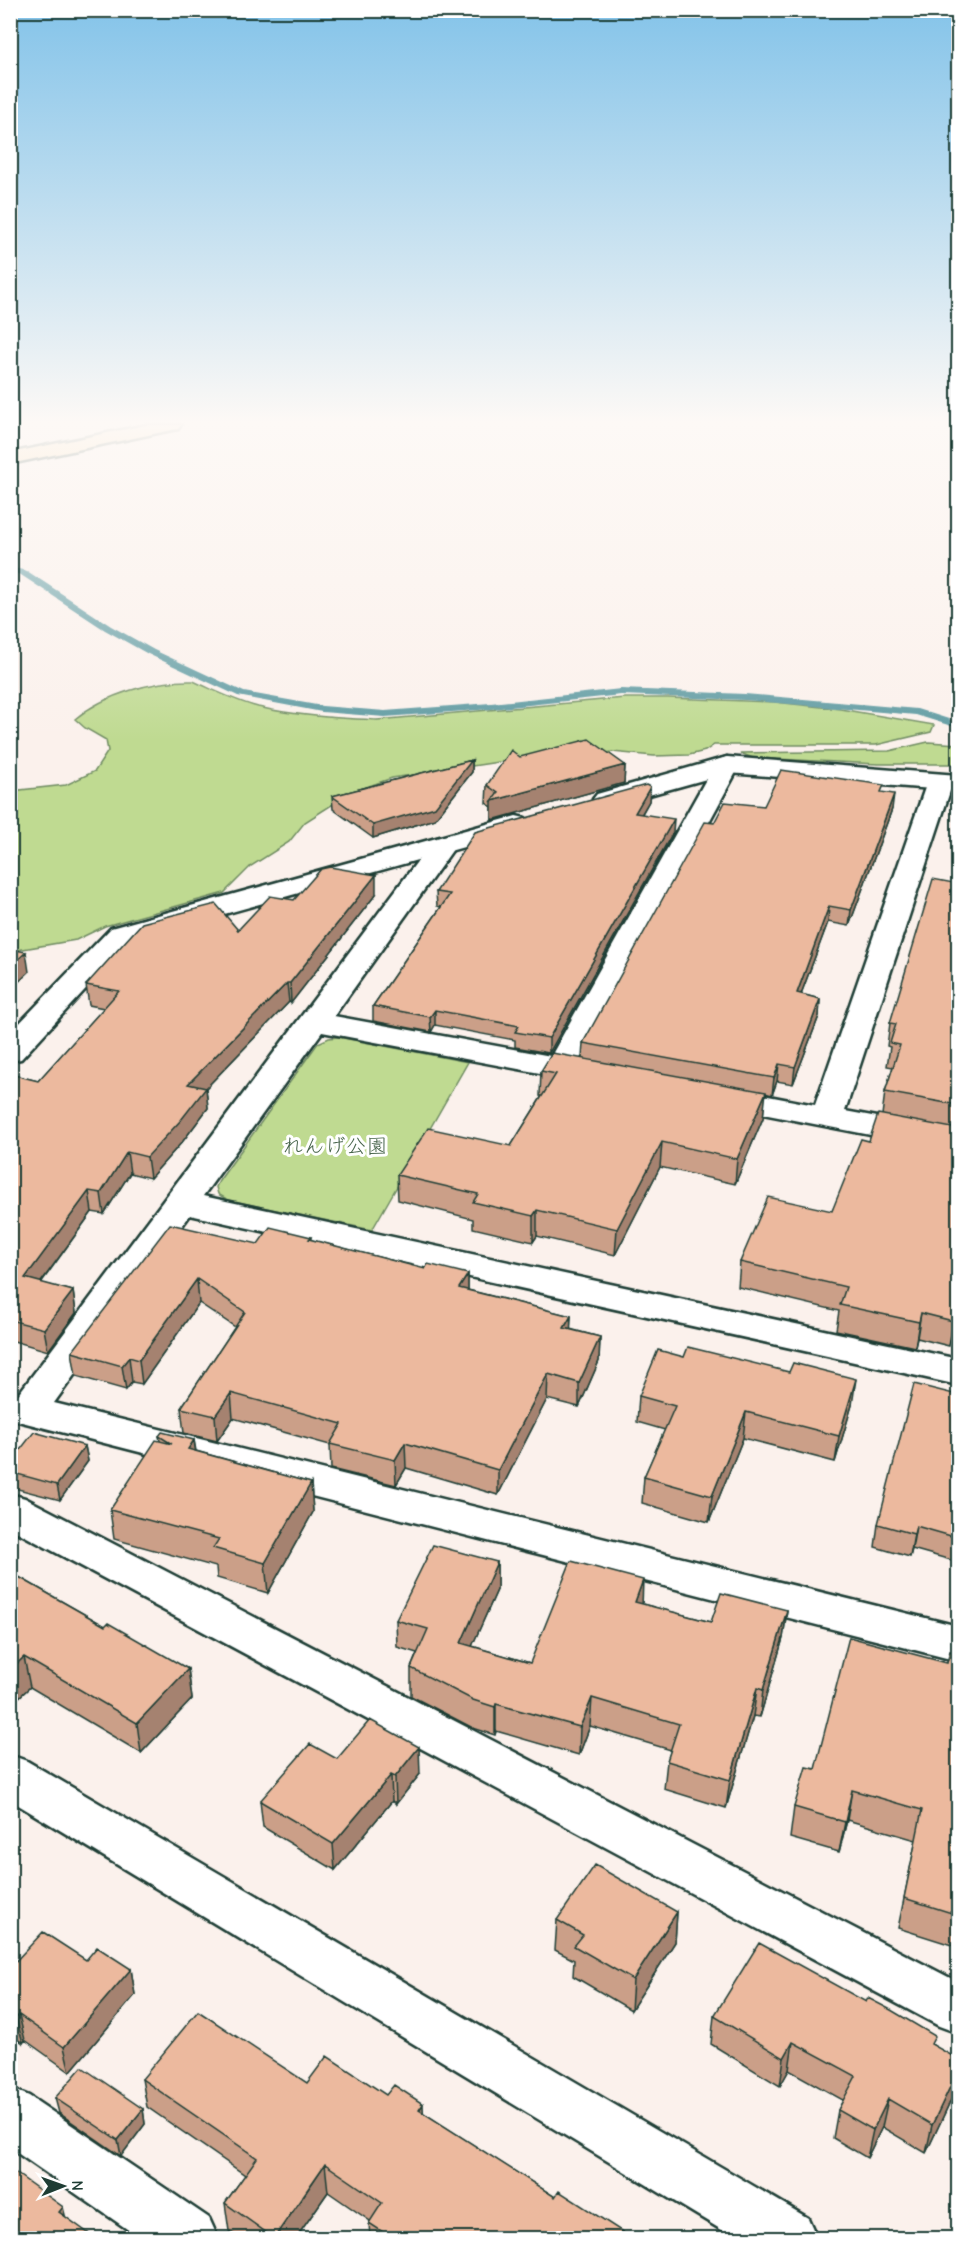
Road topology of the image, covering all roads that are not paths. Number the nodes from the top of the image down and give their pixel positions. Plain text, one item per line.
1 (727, 765) junction
2 (949, 782) edge
3 (579, 807) edge
4 (545, 816) edge
5 (442, 845) junction
6 (314, 1021) junction
7 (10, 1052) edge
8 (560, 1067) junction
9 (618, 1078) edge
10 (688, 1091) edge
11 (827, 1118) junction
12 (958, 1142) edge
13 (180, 1202) junction
14 (958, 1372) edge
15 (19, 1421) edge
16 (10, 1509) edge
17 (958, 1644) edge
18 (10, 1774) edge
19 (958, 2009) edge
20 (10, 2115) edge
21 (189, 2238) edge
22 (788, 2238) edge

1 - 2 street
1 - 3 street
1 - 8 street
2 - 11 street
4 - 5 street
5 - 6 street
5 - 7 street
6 - 8 street
6 - 13 street
8 - 9 street
10 - 11 street
11 - 12 street
13 - 14 street
13 - 15 street
15 - 17 street
16 - 19 street
18 - 22 street
20 - 21 street

